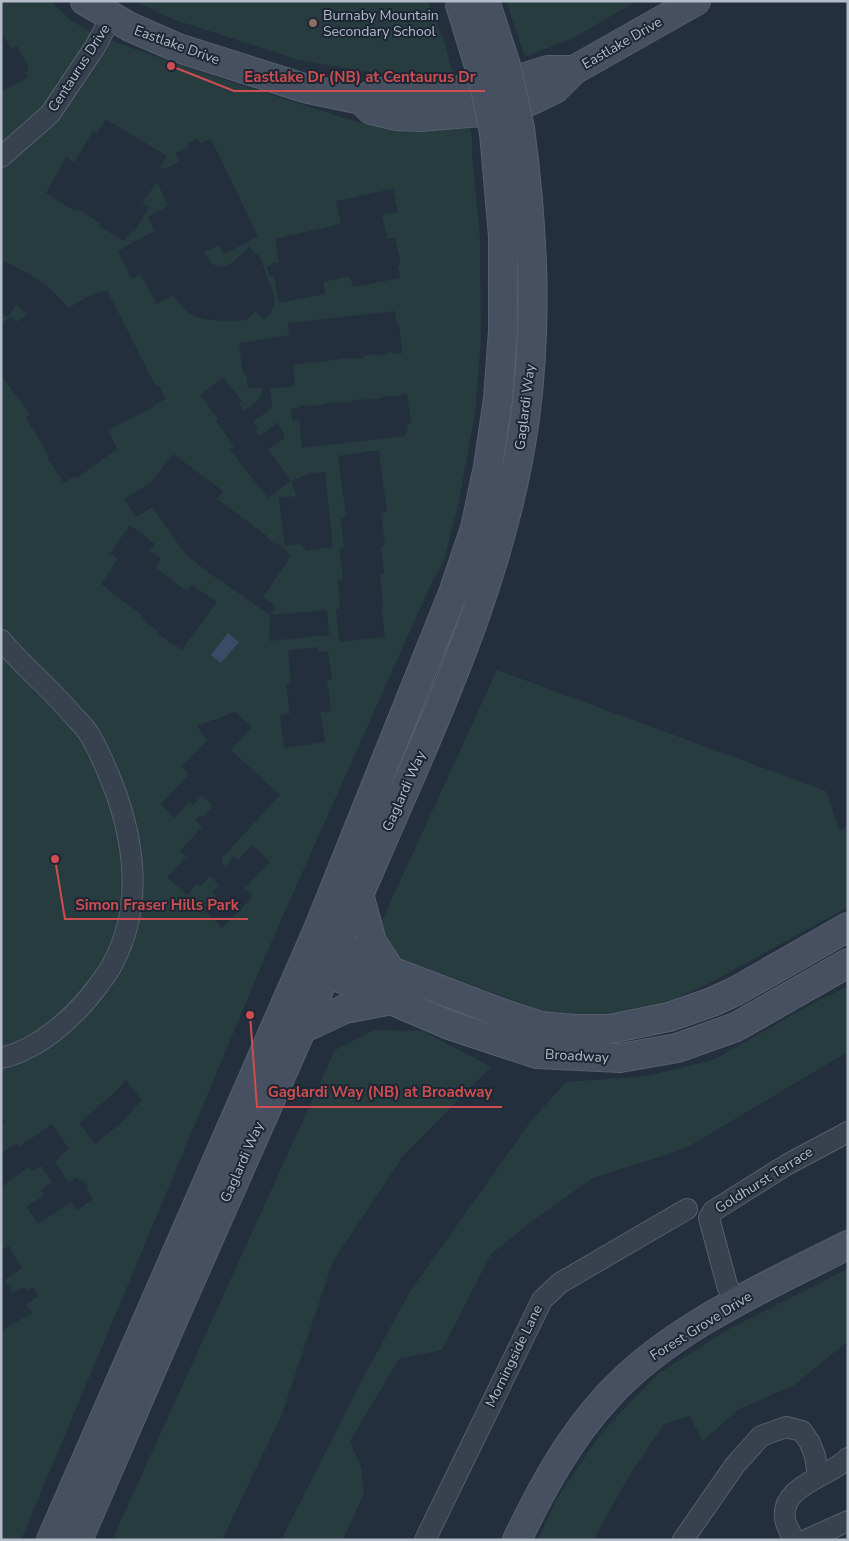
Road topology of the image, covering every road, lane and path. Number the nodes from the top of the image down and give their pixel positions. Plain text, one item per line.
1 (85, 1) edge
2 (459, 1) edge
3 (484, 1) edge
4 (696, 1) edge
5 (111, 18) junction
6 (7, 145) edge
7 (1, 640) edge
8 (359, 894) junction
9 (848, 927) edge
10 (326, 940) junction
11 (848, 963) edge
12 (316, 966) junction
13 (391, 971) junction
14 (392, 1000) junction
15 (300, 1030) junction
16 (1, 1058) edge
17 (848, 1132) edge
18 (687, 1210) dead end
19 (848, 1245) edge
20 (735, 1303) junction
21 (848, 1458) edge
22 (818, 1477) junction
23 (848, 1521) edge
24 (51, 1540) edge
25 (78, 1540) edge
26 (425, 1540) edge
27 (517, 1540) edge
28 (683, 1540) edge
29 (794, 1540) edge
30 (806, 1540) edge

1 - 5 main road, Eastlake Drive
2 - 10 main road, Gaglardi Way, bridge
3 - 8 main road, Gaglardi Way, bridge
4 - 5 main road, Eastlake Drive
5 - 6 street, Centaurus Drive
7 - 16 street
8 - 10 main road, Gaglardi Way
8 - 13 main road
9 - 13 main road, Broadway
10 - 12 main road, Gaglardi Way
10 - 13 main road, Broadway
11 - 14 main road, Broadway
12 - 14 main road, Broadway
12 - 15 main road, Gaglardi Way
12 - 24 main road, Gaglardi Way
14 - 15 main road
15 - 25 main road, Gaglardi Way
17 - 20 street, Goldhurst Terrace
18 - 26 street, Morningside Lane
19 - 20 main road, Forest Grove Drive
20 - 27 main road, Forest Grove Drive
21 - 22 street
22 - 28 street
22 - 29 street
23 - 30 street

